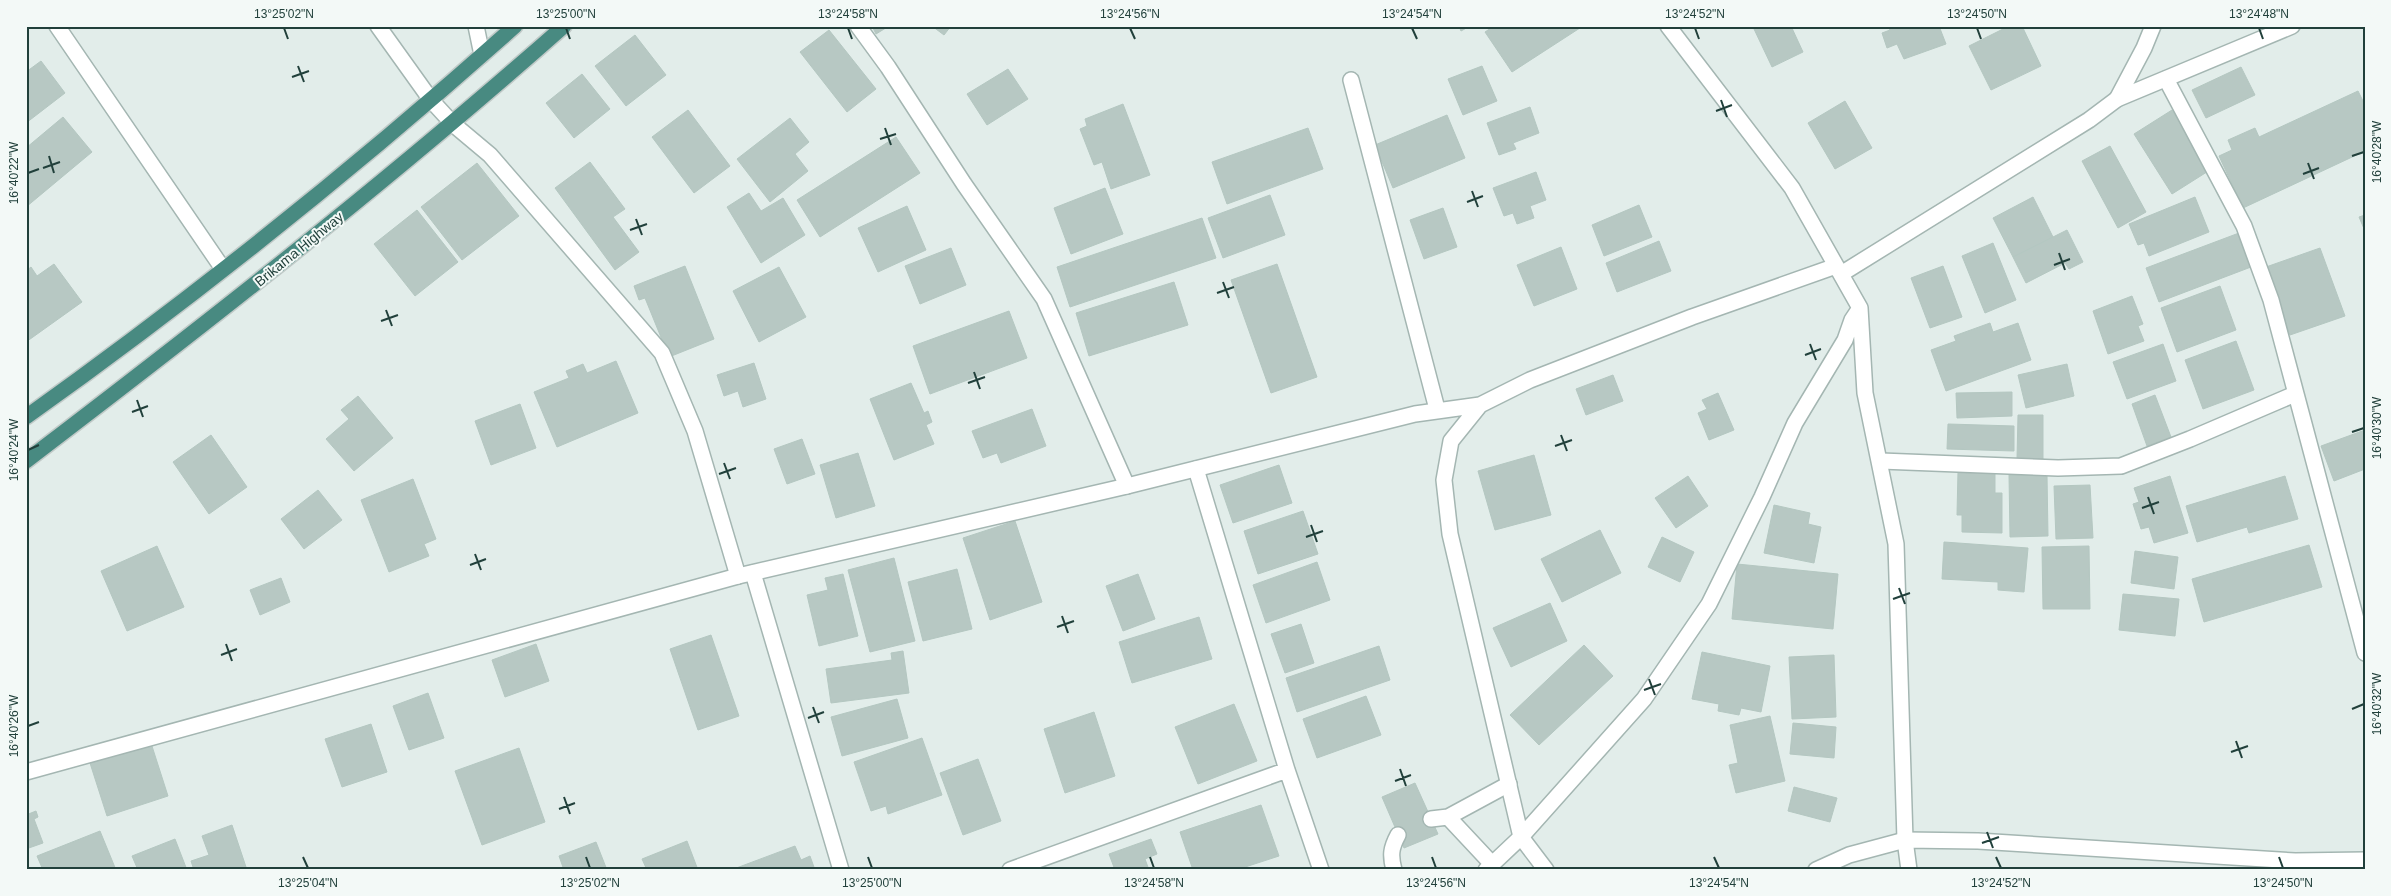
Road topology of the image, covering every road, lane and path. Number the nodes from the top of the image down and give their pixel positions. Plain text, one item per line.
1 (57, 26) edge
2 (378, 26) edge
3 (476, 26) edge
4 (515, 26) edge
5 (564, 26) edge
6 (858, 26) edge
7 (1668, 26) edge
8 (2153, 26) edge
9 (2292, 26) edge
10 (482, 55) junction
11 (2166, 79) junction
12 (1351, 80) dead end
13 (2117, 99) junction
14 (431, 100) junction
15 (453, 124) junction
16 (223, 269) junction
17 (1839, 270) junction
18 (1860, 308) junction
19 (2295, 394) junction
20 (1480, 405) junction
21 (1437, 409) junction
22 (26, 417) edge
23 (26, 461) edge
24 (1880, 461) junction
25 (1196, 469) junction
26 (1127, 486) junction
27 (746, 574) junction
28 (2365, 653) edge
29 (1288, 770) junction
30 (26, 772) edge
31 (1509, 784) junction
32 (1448, 816) junction
33 (1432, 820) dead end
34 (1398, 834) dead end
35 (1521, 837) junction
36 (1905, 840) junction
37 (2365, 860) edge
38 (1489, 867) edge
39 (841, 870) edge
40 (1010, 870) edge
41 (1321, 870) edge
42 (1394, 870) edge
43 (1546, 870) edge
44 (1816, 870) edge
45 (1909, 870) edge

1 - 16 street
2 - 14 street
3 - 10 street
4 - 10 highway
5 - 15 highway, Brikama Highway
6 - 26 street
7 - 17 street
8 - 13 street
9 - 11 street
10 - 14 highway
11 - 13 street
11 - 19 street
12 - 21 street
13 - 17 street
14 - 15 street
14 - 16 highway
15 - 23 highway, Brikama Highway
15 - 27 street
16 - 22 highway
17 - 18 street
17 - 20 street
18 - 24 street
18 - 35 street
19 - 24 street
19 - 28 street
20 - 21 street
20 - 31 street
21 - 25 street
24 - 36 street
25 - 26 street
25 - 29 street
26 - 27 street
27 - 30 street
27 - 39 street
29 - 40 street
29 - 41 street
31 - 32 street
31 - 35 street
32 - 33 street
32 - 38 street
34 - 42 street
35 - 38 street
35 - 43 street
36 - 37 street
36 - 44 street
36 - 45 street

